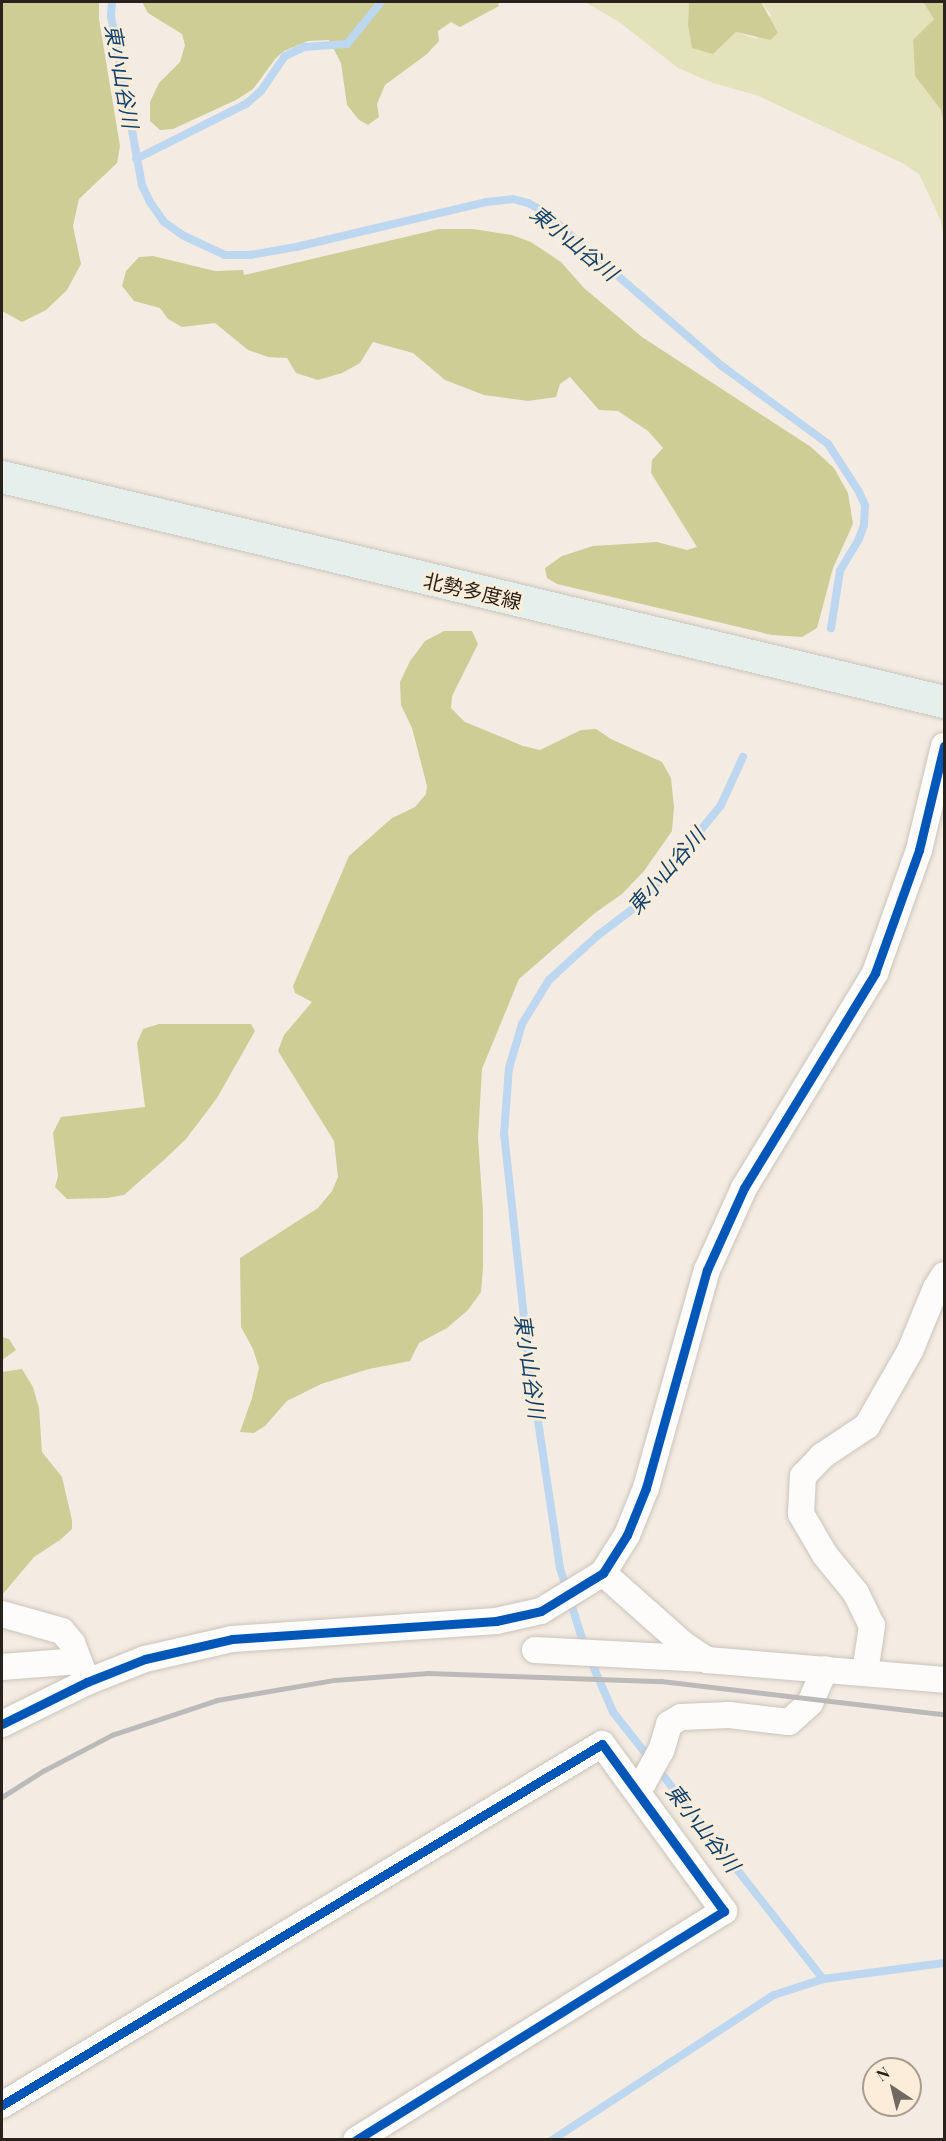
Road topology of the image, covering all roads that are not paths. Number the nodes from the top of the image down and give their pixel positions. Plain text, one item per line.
1 (2, 477) edge
2 (945, 702) edge
3 (945, 746) edge
4 (945, 1275) edge
5 (593, 1579) junction
6 (2, 1614) edge
7 (535, 1650) dead end
8 (707, 1660) junction
9 (2, 1667) edge
10 (825, 1669) junction
11 (83, 1671) junction
12 (865, 1672) junction
13 (945, 1680) edge
14 (2, 1724) edge
15 (638, 1785) junction
16 (2, 2105) edge
17 (356, 2139) edge

1 - 2 main road, 北勢多度線
3 - 5 street
4 - 12 street
5 - 8 street
5 - 11 street
6 - 11 street
7 - 8 street
8 - 10 street
9 - 11 street
10 - 12 street
10 - 15 street
11 - 14 street
12 - 13 street
15 - 16 street
15 - 17 street

